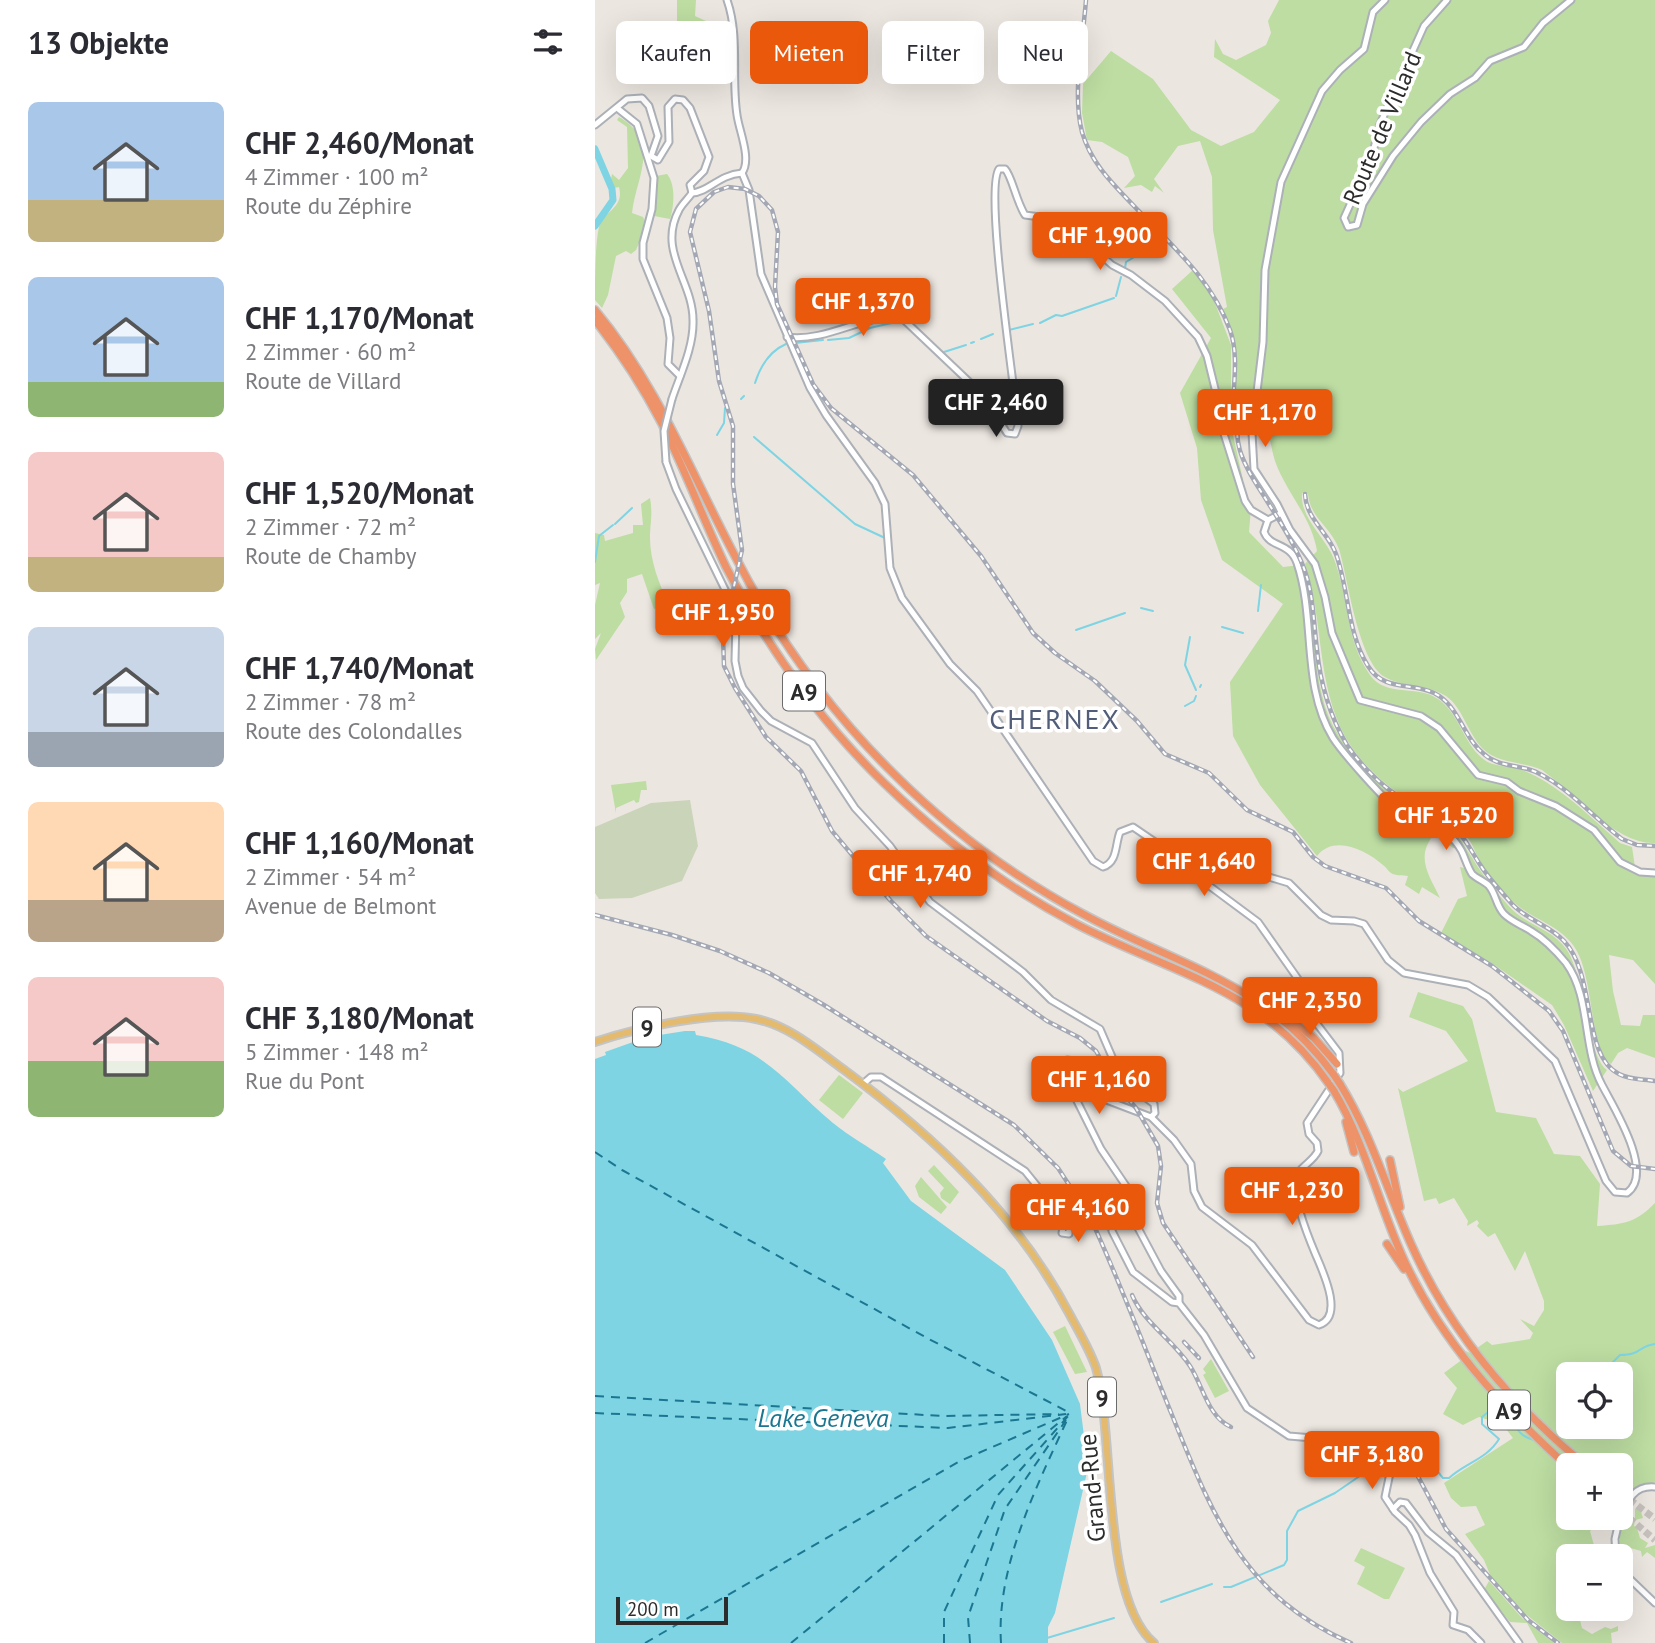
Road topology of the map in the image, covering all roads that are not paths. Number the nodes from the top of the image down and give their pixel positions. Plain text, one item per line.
1 (727, 0) edge
2 (1385, 0) edge
3 (1447, 0) edge
4 (1571, 0) edge
5 (617, 108) junction
6 (595, 125) edge
7 (742, 173) junction
8 (692, 193) junction
9 (596, 315) edge
10 (787, 337) junction
11 (680, 376) junction
12 (1280, 514) junction
13 (1268, 520) junction
14 (1189, 859) junction
15 (1655, 873) edge
16 (1269, 1007) junction
17 (595, 1042) edge
18 (1338, 1064) dead end
19 (863, 1084) junction
20 (1332, 1090) junction
21 (1151, 1117) junction
22 (1354, 1152) dead end
23 (1389, 1160) dead end
24 (1079, 1221) tunnel mouth
25 (1112, 1231) tunnel mouth
26 (1405, 1231) junction
27 (1387, 1244) dead end
28 (1424, 1299) junction
29 (1179, 1303) junction
30 (1571, 1453) edge
31 (1556, 1455) edge
32 (1655, 1487) edge
33 (1633, 1493) edge
34 (1394, 1509) junction
35 (1633, 1582) edge
36 (1655, 1603) edge
37 (1154, 1643) edge
38 (1481, 1643) edge
39 (1519, 1643) edge

1 - 7 street
2 - 12 street, Route de Villard
3 - 4 street, Route de Villard
5 - 6 street
5 - 8 street
5 - 11 street
7 - 8 street
7 - 10 street
8 - 11 street
9 - 16 highway, A9
9 - 20 highway, A9
10 - 13 street
10 - 14 street
11 - 21 street, bridge
12 - 13 street
12 - 15 street, Route de Villard
13 - 14 street
14 - 20 street
16 - 18 highway
16 - 26 highway, A9, bridge
17 - 19 main road, 9
19 - 24 street
19 - 37 main road, Grand-Rue / 9
20 - 21 street
20 - 22 highway
20 - 28 highway, A9
21 - 29 street
23 - 26 highway
25 - 29 street
26 - 30 highway, A9
27 - 28 highway
28 - 31 highway, A9
29 - 34 street
32 - 33 street
34 - 38 street
34 - 39 street
35 - 36 street

